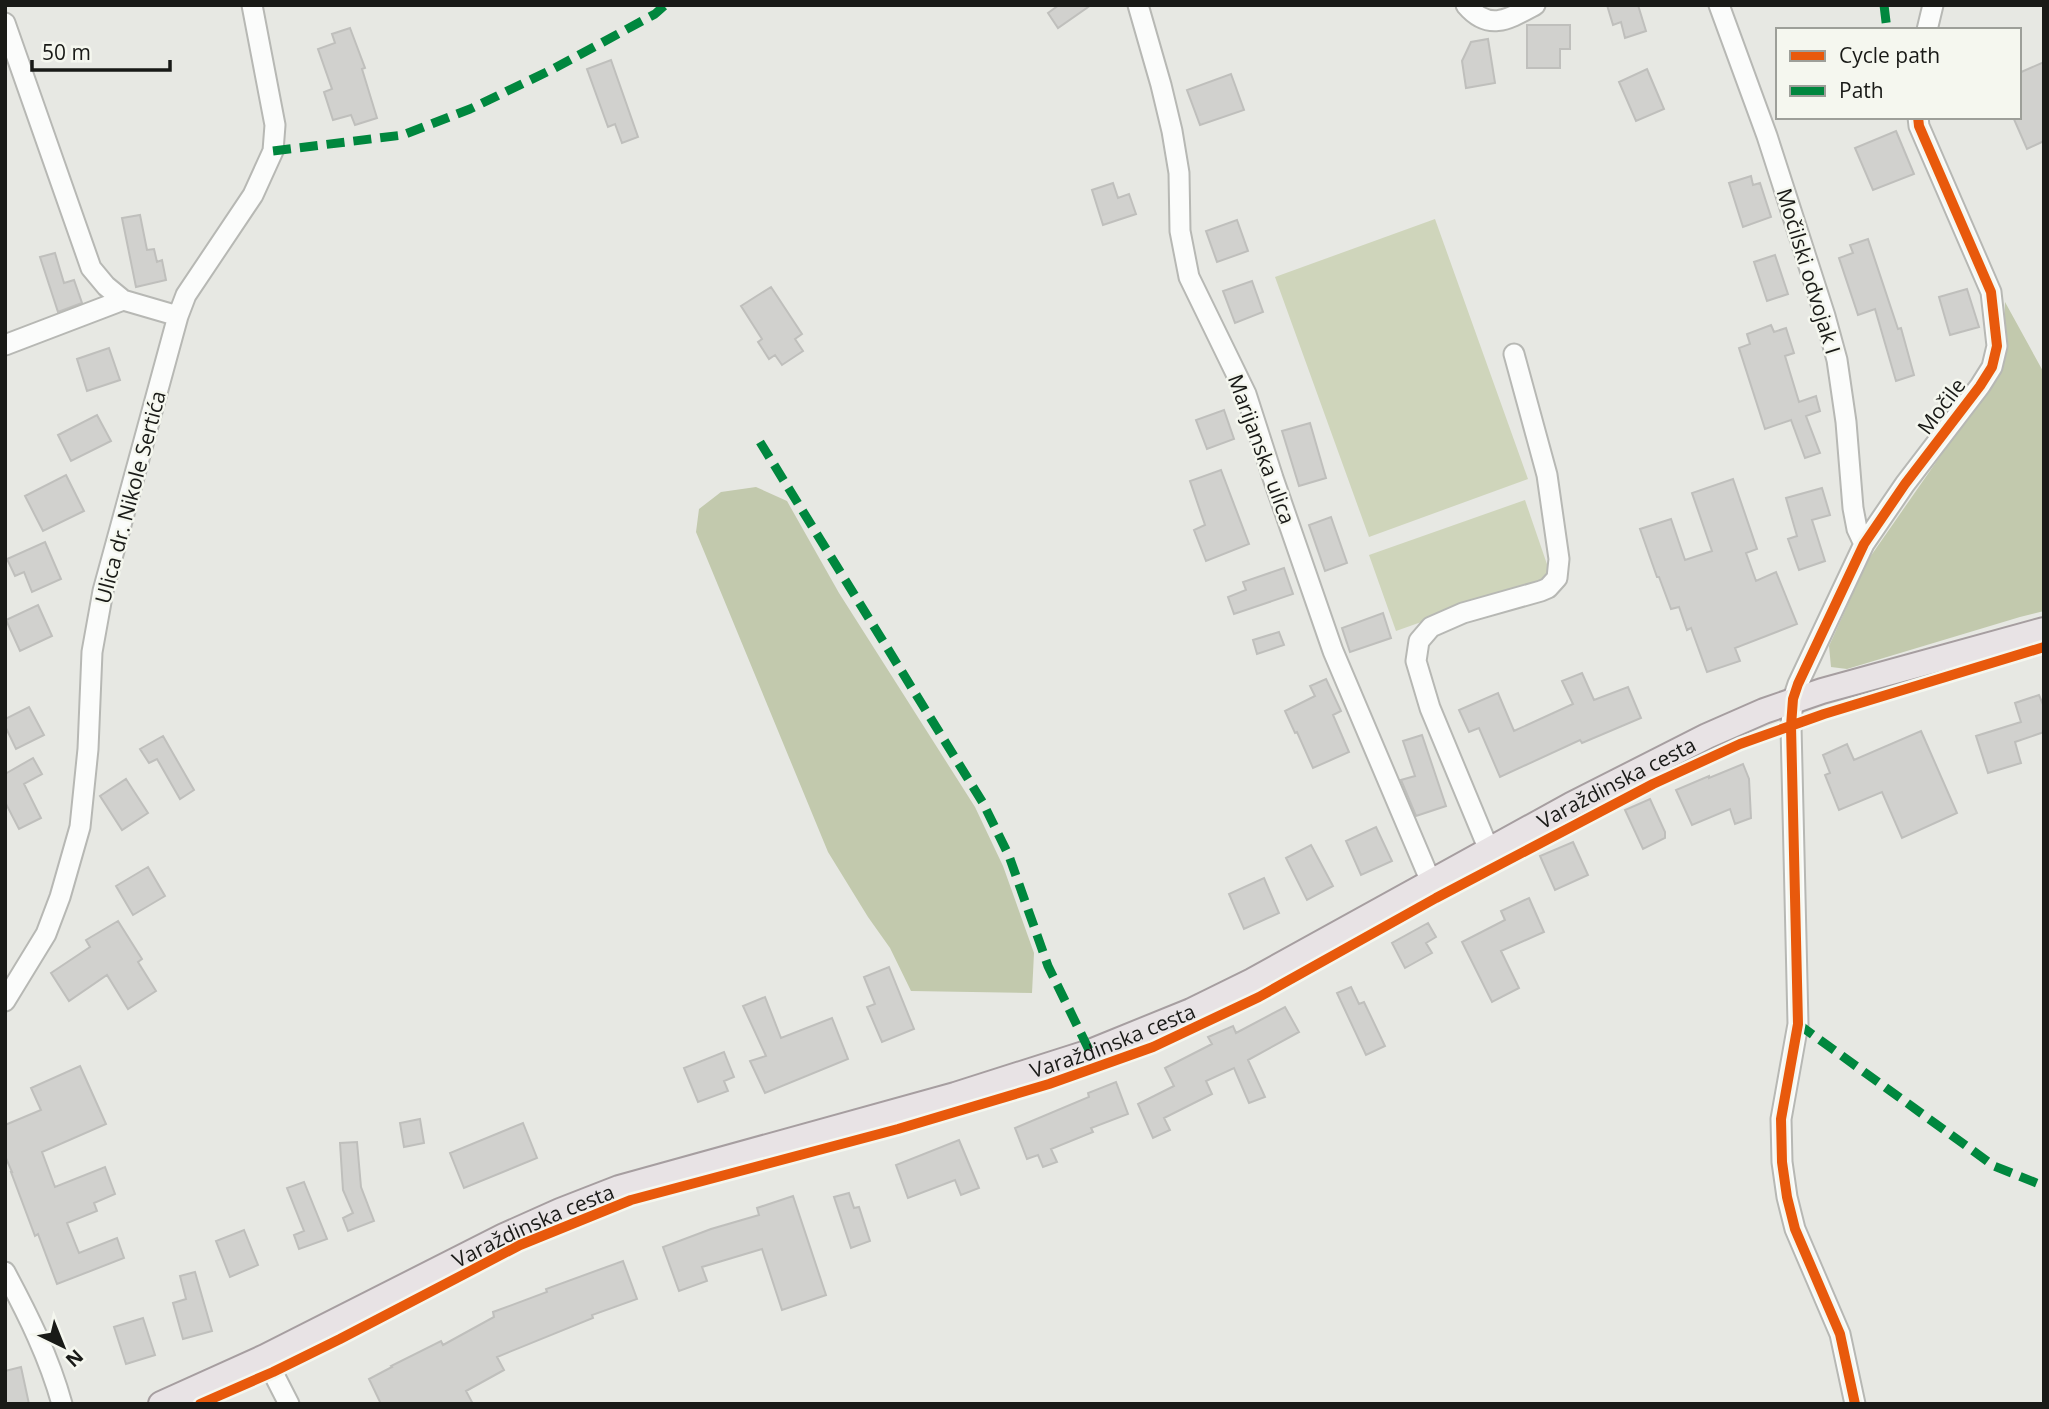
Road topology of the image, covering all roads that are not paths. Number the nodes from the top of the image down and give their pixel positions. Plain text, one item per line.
1 (252, 5) edge
2 (1138, 5) edge
3 (1466, 5) edge
4 (1535, 5) edge
5 (1719, 5) edge
6 (1933, 5) edge
7 (5, 23) edge
8 (1927, 28) edge
9 (1918, 119) edge
10 (123, 300) junction
11 (178, 316) junction
12 (5, 345) edge
13 (1514, 354) dead end
14 (1864, 544) junction
15 (2044, 630) edge
16 (1793, 699) junction
17 (1489, 850) junction
18 (1431, 882) junction
19 (5, 1001) edge
20 (5, 1272) edge
21 (265, 1357) junction
22 (62, 1404) edge
23 (161, 1404) edge
24 (289, 1404) edge
25 (1855, 1404) edge

1 - 11 street, Ulica dr. Nikole Sertića
2 - 18 street, Marijanska ulica
3 - 4 street
5 - 14 street, Močilski odvojak I
6 - 8 street
7 - 10 street
9 - 14 street, Močile
10 - 11 street
10 - 12 street
11 - 19 street, Ulica dr. Nikole Sertića
13 - 17 street
14 - 16 street, Močile
15 - 16 main road, Varaždinska cesta
16 - 17 main road, Varaždinska cesta
16 - 25 street, Močile
17 - 18 main road, Varaždinska cesta
18 - 21 main road, Varaždinska cesta
20 - 22 street
21 - 23 main road, Varaždinska cesta
21 - 24 street

